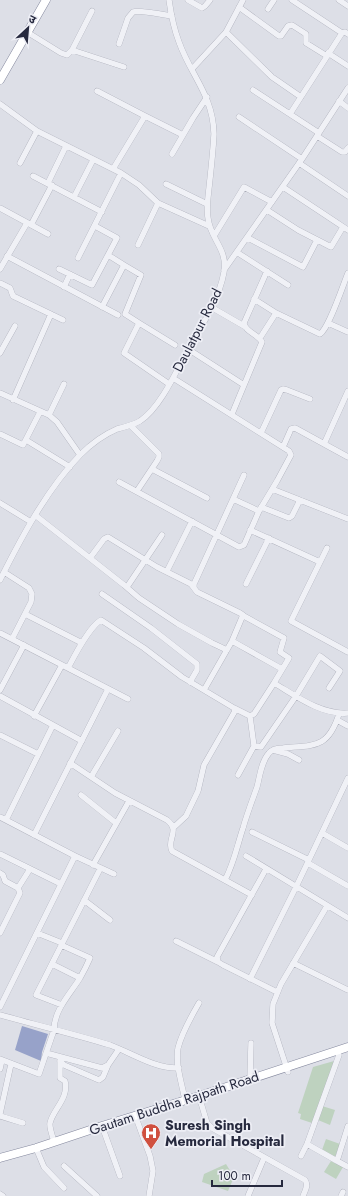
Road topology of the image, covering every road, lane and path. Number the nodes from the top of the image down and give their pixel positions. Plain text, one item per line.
1 (46, 0) edge
2 (169, 0) edge
3 (188, 0) edge
4 (210, 0) edge
5 (243, 0) edge
6 (274, 0) edge
7 (292, 0) edge
8 (342, 1) edge
9 (348, 6) edge
10 (239, 7) junction
11 (268, 9) dead end
12 (92, 11) dead end
13 (172, 16) junction
14 (27, 32) junction
15 (226, 32) junction
16 (342, 33) junction
17 (348, 34) edge
18 (119, 44) dead end
19 (72, 50) junction
20 (328, 55) junction
21 (348, 66) edge
22 (124, 67) dead end
23 (192, 69) junction
24 (0, 80) edge
25 (348, 88) edge
26 (253, 90) dead end
27 (97, 91) dead end
28 (207, 97) junction
29 (300, 97) junction
30 (339, 101) junction
31 (0, 104) edge
32 (348, 108) edge
33 (290, 114) junction
34 (145, 116) junction
35 (240, 118) dead end
36 (37, 131) junction
37 (184, 134) junction
38 (318, 134) junction
39 (66, 146) junction
40 (348, 148) edge
41 (172, 154) dead end
42 (93, 160) junction
43 (301, 161) junction
44 (20, 163) dead end
45 (114, 170) junction
46 (121, 173) junction
47 (33, 176) dead end
48 (50, 184) junction
49 (166, 184) dead end
50 (283, 187) junction
51 (348, 196) edge
52 (74, 197) junction
53 (272, 202) junction
54 (158, 203) junction
55 (207, 204) junction
56 (0, 208) edge
57 (267, 210) junction
58 (102, 212) junction
59 (29, 224) junction
60 (95, 226) junction
61 (209, 226) junction
62 (345, 228) edge
63 (48, 234) dead end
64 (214, 236) junction
65 (248, 238) junction
66 (317, 240) junction
67 (138, 245) dead end
68 (238, 253) junction
69 (108, 255) junction
70 (7, 256) junction
71 (78, 258) dead end
72 (124, 265) junction
73 (0, 269) edge
74 (59, 269) dead end
75 (224, 271) junction
76 (267, 271) junction
77 (348, 273) edge
78 (70, 274) junction
79 (0, 283) edge
80 (288, 285) dead end
81 (64, 287) junction
82 (254, 299) junction
83 (211, 306) junction
84 (102, 307) junction
85 (276, 313) junction
86 (51, 314) junction
87 (118, 315) dead end
88 (63, 320) dead end
89 (328, 322) junction
90 (139, 323) junction
91 (15, 326) dead end
92 (244, 326) junction
93 (348, 332) edge
94 (260, 338) junction
95 (175, 345) dead end
96 (188, 349) junction
97 (0, 353) edge
98 (173, 378) junction
99 (64, 384) dead end
100 (169, 384) junction
101 (244, 385) junction
102 (348, 391) edge
103 (0, 393) edge
104 (310, 399) dead end
105 (13, 400) junction
106 (40, 412) junction
107 (232, 414) junction
108 (49, 415) junction
109 (131, 426) junction
110 (261, 433) junction
111 (0, 434) edge
112 (26, 440) junction
113 (324, 444) junction
114 (283, 447) junction
115 (80, 455) junction
116 (348, 457) edge
117 (70, 467) junction
118 (152, 469) junction
119 (244, 475) dead end
120 (119, 482) dead end
121 (272, 489) junction
122 (137, 491) junction
123 (207, 498) dead end
124 (233, 499) junction
125 (300, 500) junction
126 (0, 503) edge
127 (260, 509) junction
128 (35, 516) junction
129 (348, 519) edge
130 (192, 521) junction
131 (31, 522) junction
132 (250, 530) junction
133 (162, 535) dead end
134 (217, 535) junction
135 (269, 538) junction
136 (327, 548) dead end
137 (90, 558) junction
138 (146, 560) junction
139 (320, 562) junction
140 (167, 571) junction
141 (4, 572) junction
142 (0, 580) edge
143 (246, 584) dead end
144 (127, 587) junction
145 (194, 588) junction
146 (102, 594) dead end
147 (25, 614) junction
148 (242, 615) junction
149 (0, 633) edge
150 (12, 639) junction
151 (232, 641) junction
152 (82, 643) junction
153 (24, 645) junction
154 (227, 650) junction
155 (348, 652) edge
156 (62, 665) junction
157 (68, 668) junction
158 (282, 669) junction
159 (190, 682) junction
160 (274, 683) junction
161 (108, 688) junction
162 (329, 688) dead end
163 (0, 690) edge
164 (204, 690) junction
165 (0, 696) edge
166 (296, 696) junction
167 (128, 699) dead end
168 (234, 708) junction
169 (348, 713) edge
170 (34, 716) junction
171 (250, 716) junction
172 (338, 717) junction
173 (53, 726) junction
174 (348, 726) edge
175 (118, 731) dead end
176 (0, 735) edge
177 (82, 740) junction
178 (254, 746) junction
179 (273, 750) junction
180 (38, 754) junction
181 (299, 760) dead end
182 (70, 763) junction
183 (238, 775) dead end
184 (91, 777) junction
185 (348, 778) edge
186 (346, 790) edge
187 (81, 795) dead end
188 (129, 801) junction
189 (0, 817) edge
190 (6, 820) junction
191 (116, 823) junction
192 (173, 828) junction
193 (252, 832) dead end
194 (322, 833) junction
195 (34, 834) junction
196 (348, 848) edge
197 (0, 854) edge
198 (75, 856) junction
199 (246, 856) dead end
200 (308, 861) junction
201 (93, 865) junction
202 (30, 869) junction
203 (100, 869) junction
204 (266, 869) junction
205 (0, 873) edge
206 (114, 874) dead end
207 (225, 880) junction
208 (61, 884) junction
209 (348, 886) edge
210 (296, 887) junction
211 (18, 888) junction
212 (252, 895) junction
213 (84, 900) junction
214 (327, 906) junction
215 (348, 918) edge
216 (110, 920) dead end
217 (2, 921) edge
218 (0, 933) edge
219 (38, 933) junction
220 (176, 941) dead end
221 (62, 944) junction
222 (218, 962) junction
223 (293, 963) junction
224 (52, 964) junction
225 (80, 978) junction
226 (250, 979) junction
227 (348, 990) edge
228 (276, 992) junction
229 (199, 1003) dead end
230 (62, 1005) junction
231 (0, 1007) edge
232 (0, 1015) edge
233 (54, 1030) junction
234 (251, 1043) dead end
235 (348, 1047) edge
236 (119, 1049) junction
237 (46, 1052) junction
238 (348, 1052) edge
239 (339, 1055) junction
240 (61, 1059) junction
241 (1, 1060) edge
242 (11, 1064) junction
243 (108, 1066) junction
244 (179, 1068) junction
245 (0, 1069) edge
246 (287, 1070) junction
247 (250, 1079) junction
248 (200, 1098) junction
249 (185, 1100) junction
250 (0, 1115) edge
251 (136, 1118) junction
252 (23, 1123) dead end
253 (348, 1126) edge
254 (103, 1128) junction
255 (54, 1142) junction
256 (307, 1144) junction
257 (37, 1151) junction
258 (301, 1156) dead end
259 (0, 1158) edge
260 (264, 1158) junction
261 (337, 1160) junction
262 (0, 1162) edge
263 (64, 1166) dead end
264 (348, 1167) edge
265 (120, 1176) dead end
266 (64, 1188) dead end
267 (0, 1194) edge
268 (3, 1196) edge
269 (97, 1196) edge
270 (149, 1196) edge
271 (248, 1196) edge
272 (303, 1196) edge

1 - 14 highway
2 - 13 street, Daulatpur Road
3 - 4 street
5 - 10 street
6 - 11 street
7 - 16 street
8 - 9 street
10 - 15 street
10 - 20 street
12 - 19 street
13 - 18 street
13 - 23 street, Daulatpur Road
14 - 19 street
14 - 24 highway
15 - 23 street
15 - 29 street
16 - 17 street
16 - 20 street
19 - 22 street
20 - 21 street
20 - 29 street
23 - 28 street, Daulatpur Road
25 - 30 street
26 - 33 street
27 - 34 street
28 - 37 street
28 - 55 street, Daulatpur Road
29 - 33 street
30 - 32 street
30 - 38 street
31 - 36 street
33 - 38 street
34 - 37 street
34 - 45 street
35 - 43 street
36 - 39 street
36 - 44 street
37 - 41 street
38 - 40 street
38 - 43 street
39 - 42 street
39 - 48 street
42 - 45 street
42 - 52 street
43 - 50 street
43 - 51 street
45 - 46 street
46 - 54 street
46 - 58 street
47 - 48 street
48 - 52 street
48 - 59 street
49 - 55 street
50 - 53 street
50 - 62 street
52 - 58 street
53 - 57 street
53 - 64 street
54 - 61 street
54 - 67 street
55 - 61 street, Daulatpur Road
56 - 59 street
57 - 65 street
57 - 66 street
58 - 60 street
59 - 63 street
59 - 70 street
60 - 69 street
60 - 71 street
61 - 64 street, Daulatpur Road
62 - 66 street
64 - 75 street, Daulatpur Road
65 - 66 street
65 - 68 street
68 - 75 street
68 - 76 street
69 - 72 street
69 - 78 street
70 - 73 street
70 - 81 street
72 - 84 street
72 - 90 street
74 - 78 street
75 - 83 street, Daulatpur Road
76 - 80 street
76 - 82 street
77 - 89 street
78 - 81 street
79 - 86 street
81 - 84 street
82 - 85 street
82 - 92 street
83 - 92 street
83 - 96 street, Daulatpur Road
84 - 87 street
85 - 89 street
85 - 94 street
86 - 88 street
86 - 105 street
89 - 93 street
90 - 95 street
90 - 100 street
91 - 97 street
92 - 94 street
94 - 101 street
96 - 98 street, Daulatpur Road
96 - 101 street
98 - 100 street, Daulatpur Road
98 - 107 street
99 - 108 street
100 - 109 street, Daulatpur Road
101 - 107 street
102 - 113 street
103 - 105 street
104 - 110 street
105 - 106 street
106 - 108 street
106 - 112 street
107 - 110 street
108 - 115 street
109 - 115 street, Daulatpur Road
109 - 118 street
110 - 114 street
111 - 112 street
112 - 117 street
113 - 114 street
113 - 116 street
114 - 121 street
115 - 117 street, Daulatpur Road
117 - 128 street, Daulatpur Road
118 - 122 street
118 - 123 street
119 - 124 street
120 - 122 street
121 - 125 street
121 - 127 street
122 - 130 street
124 - 127 street
124 - 134 street
125 - 127 street
125 - 129 street
126 - 131 street
127 - 132 street
128 - 131 street, Daulatpur Road
128 - 137 street
130 - 134 street
130 - 140 street
131 - 141 street, Daulatpur Road
132 - 134 street
132 - 135 street
133 - 138 street
134 - 145 street
135 - 139 street
135 - 143 street
136 - 139 street
137 - 138 street
137 - 144 street
138 - 140 street
138 - 144 street
139 - 155 street
140 - 145 street
141 - 142 street, Daulatpur Road
141 - 147 street
144 - 154 street
145 - 148 street
146 - 159 street
147 - 150 street
147 - 152 street
148 - 151 street
148 - 158 street
149 - 150 street
150 - 153 street
151 - 154 street
151 - 158 street
152 - 157 street
152 - 159 street
153 - 156 street
153 - 163 street
154 - 164 street
156 - 157 street
156 - 170 street
157 - 161 street
158 - 160 street
159 - 164 street
160 - 166 street
160 - 171 street
161 - 167 street
161 - 177 street
162 - 166 street
164 - 168 street
165 - 170 street
166 - 172 street
166 - 178 street
168 - 171 street
168 - 192 street
169 - 172 street
170 - 173 street
171 - 178 street
172 - 174 street
172 - 179 street
173 - 177 street
173 - 180 street
175 - 184 street
176 - 180 street
177 - 182 street
178 - 183 street
179 - 181 street
179 - 207 street
180 - 190 street
182 - 184 street
182 - 195 street
184 - 188 street
185 - 186 street
186 - 194 street
187 - 191 street
188 - 191 street
188 - 192 street
189 - 190 street
190 - 195 street
191 - 201 street
192 - 207 street
193 - 200 street
194 - 196 street
194 - 200 street
195 - 198 street
197 - 202 street
198 - 201 street
198 - 208 street
199 - 204 street
200 - 209 street
200 - 210 street
201 - 203 street
202 - 208 street
202 - 211 street
203 - 206 street
203 - 213 street
204 - 210 street
204 - 212 street
205 - 211 street
207 - 212 street
208 - 219 street
210 - 214 street
210 - 226 street
211 - 217 street
212 - 222 street
213 - 216 street
213 - 221 street
214 - 215 street
214 - 223 street
217 - 218 street
219 - 221 street
219 - 231 street
220 - 222 street
221 - 224 street
221 - 225 street
222 - 226 street
223 - 227 street
223 - 228 street
224 - 225 street
224 - 230 street
225 - 230 street
226 - 228 street
228 - 246 street
229 - 244 street
230 - 233 street
232 - 233 street
233 - 236 street
233 - 237 street
234 - 247 street
235 - 246 highway, Gautam Buddha Rajpath Road
236 - 243 street
236 - 244 street
237 - 240 street
237 - 242 street
238 - 239 highway
239 - 246 highway
239 - 256 street
240 - 243 street
240 - 243 street
240 - 255 street
241 - 242 street
241 - 245 street
242 - 250 street
244 - 249 street
246 - 247 highway, Gautam Buddha Rajpath Road
246 - 248 highway
247 - 248 highway, Gautam Buddha Rajpath Road
248 - 249 highway, Gautam Buddha Rajpath Road
248 - 251 highway
248 - 260 street
249 - 251 highway, Gautam Buddha Rajpath Road
250 - 252 street
251 - 254 highway, Gautam Buddha Rajpath Road
251 - 270 street
253 - 261 street
254 - 255 highway, Gautam Buddha Rajpath Road
254 - 257 highway
254 - 265 street
255 - 257 highway, Gautam Buddha Rajpath Road
256 - 258 street
256 - 261 street
257 - 259 highway, Gautam Buddha Rajpath Road
257 - 262 highway
257 - 266 street
260 - 271 street
260 - 272 street
261 - 264 street
263 - 269 street
267 - 268 street

